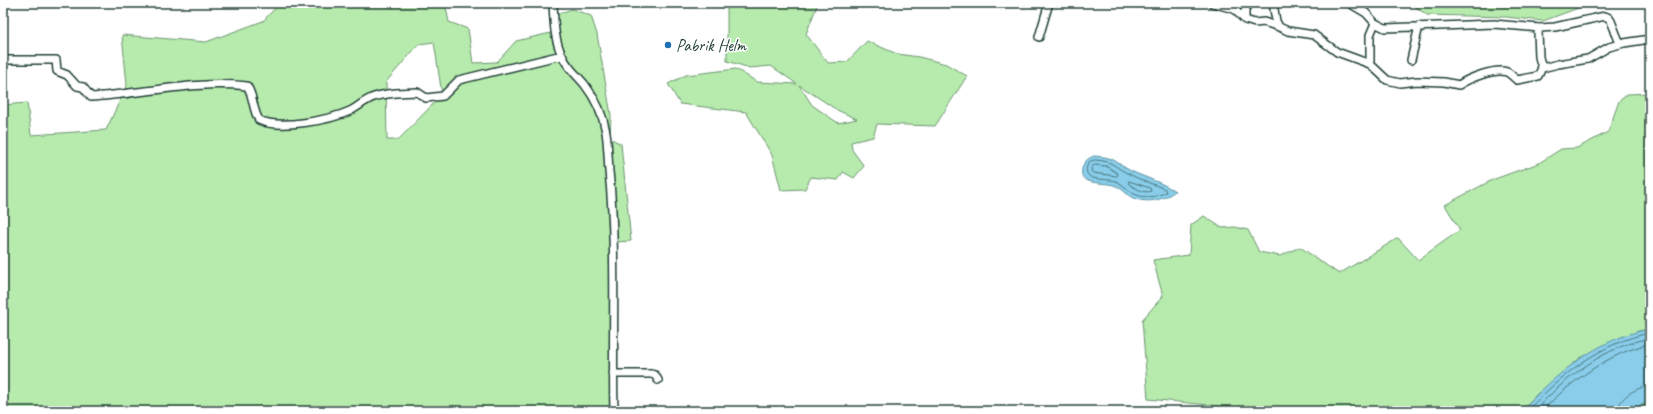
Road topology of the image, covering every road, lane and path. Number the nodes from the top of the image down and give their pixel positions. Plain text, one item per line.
1 (554, 3) edge
2 (1049, 3) edge
3 (1212, 3) edge
4 (1248, 3) edge
5 (1274, 3) edge
6 (1349, 3) edge
7 (1245, 20) junction
8 (1375, 23) junction
9 (1419, 26) junction
10 (1279, 27) junction
11 (1540, 28) junction
12 (1039, 37) dead end
13 (1650, 38) edge
14 (1624, 43) junction
15 (562, 55) junction
16 (3, 60) edge
17 (1410, 60) dead end
18 (1370, 64) junction
19 (1542, 68) junction
20 (613, 374) junction
21 (658, 380) dead end
22 (614, 411) edge

1 - 15 street
2 - 12 street
3 - 7 street
4 - 7 street
5 - 10 street
6 - 8 street
7 - 10 street
8 - 9 street
8 - 18 street
9 - 11 street
9 - 17 street
10 - 18 street
11 - 14 street
11 - 19 street
13 - 14 street
14 - 19 street
15 - 16 street
15 - 20 street
18 - 19 street
20 - 21 street
20 - 22 street

